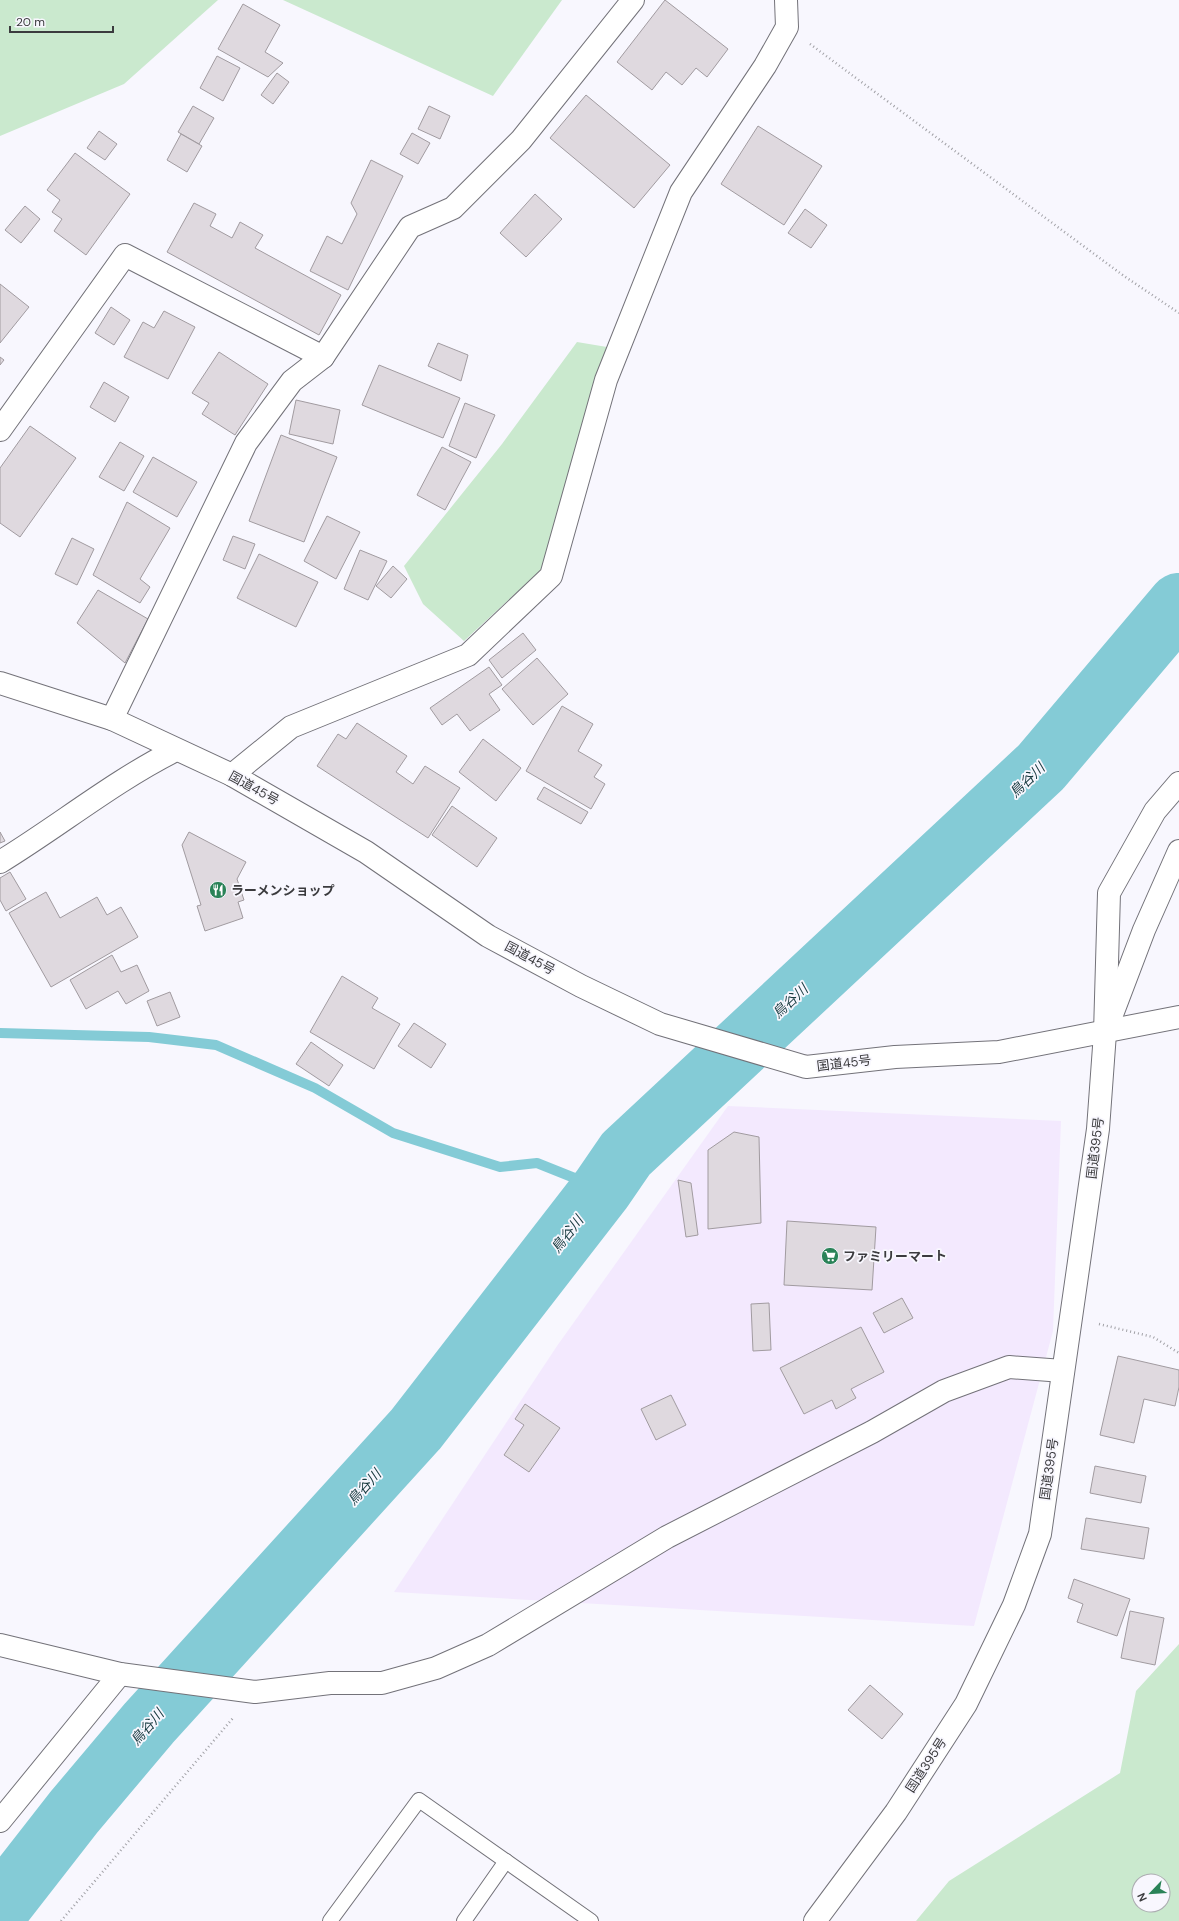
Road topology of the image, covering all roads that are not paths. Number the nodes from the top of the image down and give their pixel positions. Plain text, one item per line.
1 (633, 0) edge
2 (786, 0) edge
3 (323, 357) junction
4 (0, 430) edge
5 (0, 684) edge
6 (112, 719) junction
7 (176, 750) junction
8 (232, 775) junction
9 (1179, 782) edge
10 (1179, 851) edge
11 (0, 862) edge
12 (1179, 1017) edge
13 (1105, 1033) junction
14 (1063, 1371) junction
15 (0, 1645) edge
16 (128, 1675) junction
17 (0, 1821) edge
18 (506, 1861) junction
19 (330, 1921) edge
20 (464, 1921) edge
21 (591, 1921) edge
22 (815, 1921) edge

1 - 3 main road
2 - 8 main road
3 - 4 main road
3 - 6 main road
5 - 6 main road, 国道45号
6 - 7 main road, 国道45号
7 - 8 main road, 国道45号
7 - 11 main road
8 - 13 main road, 国道45号
9 - 13 main road
10 - 13 main road
12 - 13 main road
13 - 14 main road, 国道395号
14 - 16 main road
14 - 22 main road, 国道395号
15 - 16 main road
16 - 17 main road
18 - 19 lane
18 - 20 lane
18 - 21 lane

